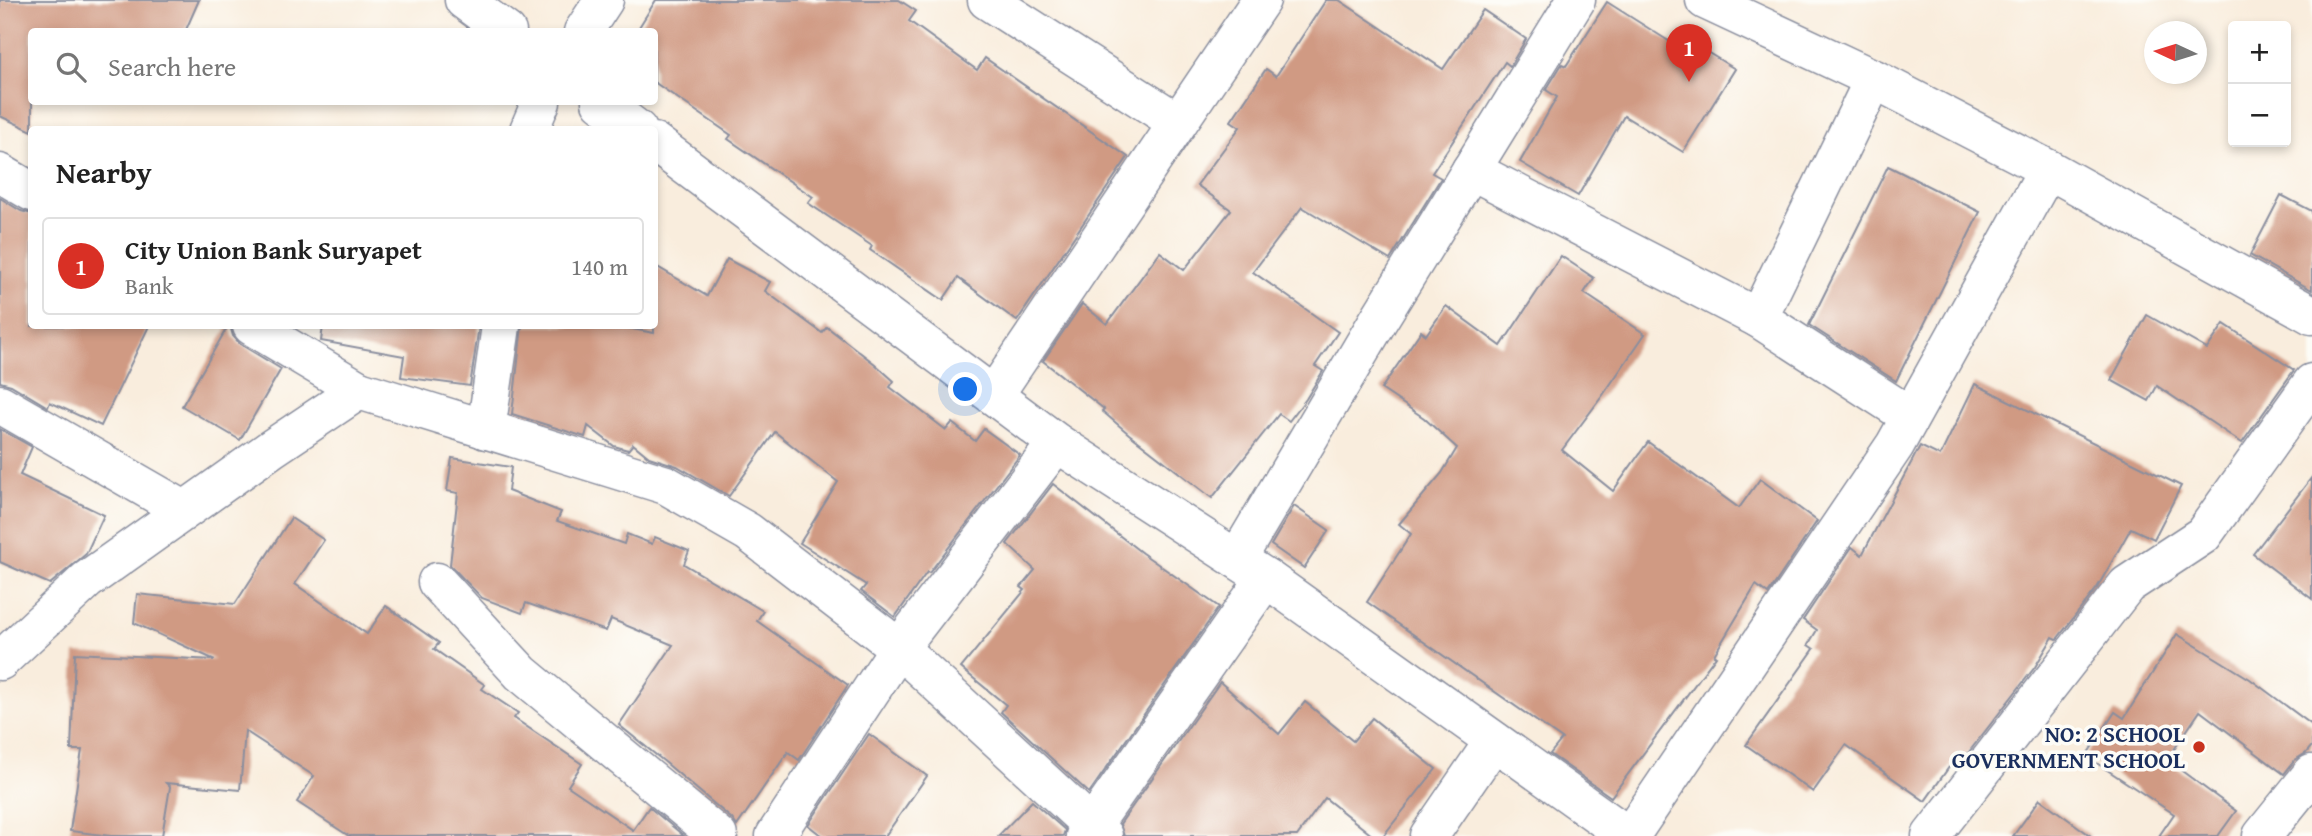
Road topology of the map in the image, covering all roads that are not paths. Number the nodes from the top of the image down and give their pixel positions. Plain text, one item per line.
1 (464, 0) edge
2 (604, 0) edge
3 (987, 0) edge
4 (1261, 0) edge
5 (1576, 0) edge
6 (1705, 0) edge
7 (502, 28) edge
8 (586, 28) edge
9 (1874, 79) junction
10 (540, 105) edge
11 (605, 105) edge
12 (1177, 122) junction
13 (531, 126) edge
14 (633, 126) edge
15 (658, 145) edge
16 (2048, 169) junction
17 (1471, 170) junction
18 (0, 173) edge
19 (28, 190) edge
20 (2312, 315) edge
21 (1758, 318) junction
22 (257, 329) edge
23 (501, 329) edge
24 (2312, 383) edge
25 (359, 390) junction
26 (994, 395) junction
27 (0, 404) edge
28 (1910, 416) junction
29 (485, 430) junction
30 (1057, 443) junction
31 (184, 510) junction
32 (1252, 569) junction
33 (437, 582) dead end
34 (899, 648) junction
35 (0, 661) edge
36 (1494, 741) junction
37 (2312, 774) edge
38 (1094, 833) edge
39 (718, 836) edge
40 (775, 836) edge
41 (1429, 836) edge
42 (1629, 836) edge
43 (1931, 836) edge
44 (2262, 836) edge

1 - 7 street
2 - 8 street
3 - 12 street
4 - 12 street
5 - 17 street
6 - 9 street
9 - 16 street
9 - 21 street
10 - 13 street
11 - 14 street
12 - 26 street
15 - 26 street
16 - 20 street
16 - 28 street
17 - 21 street
17 - 32 street
18 - 19 street
21 - 28 street
22 - 25 street
23 - 29 street
24 - 43 street
25 - 29 street
25 - 31 street
26 - 30 street
27 - 31 street
28 - 42 street
29 - 34 street
30 - 32 street
30 - 34 street
31 - 35 street
32 - 36 street
32 - 38 street
33 - 39 street
34 - 38 street
34 - 40 street
36 - 41 street
36 - 42 street
37 - 44 street

